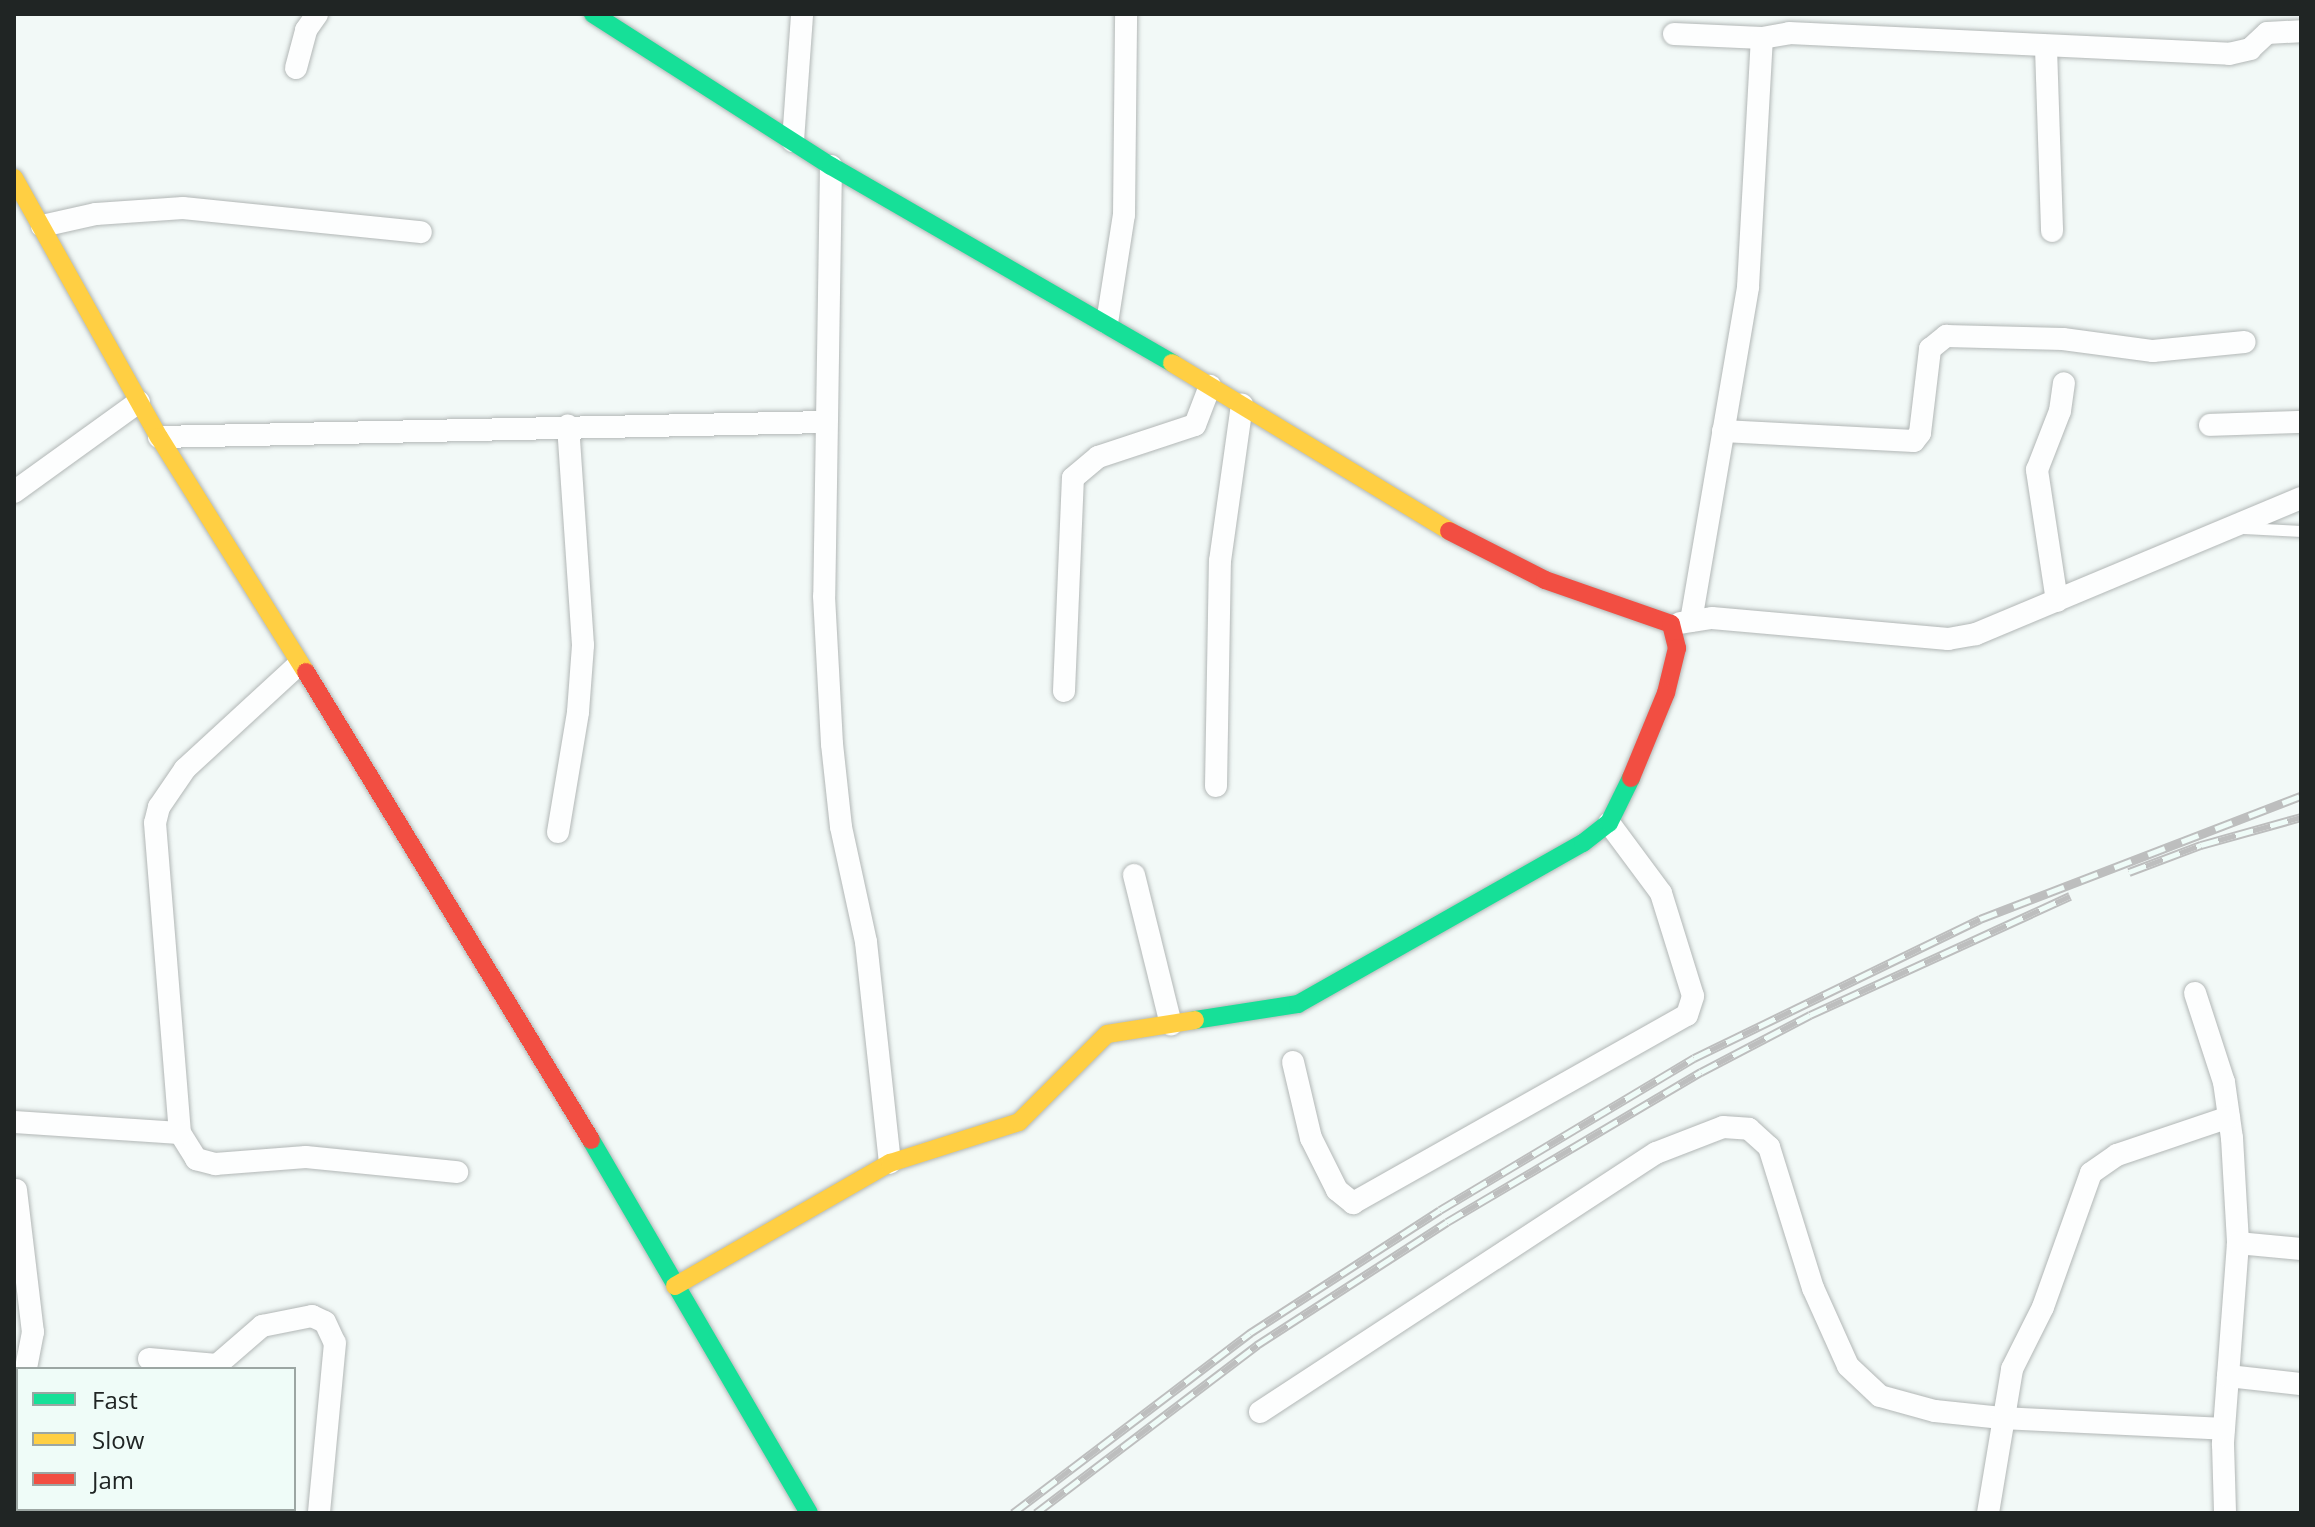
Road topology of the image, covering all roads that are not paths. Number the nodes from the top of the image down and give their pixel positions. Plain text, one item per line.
1 (317, 14) edge
2 (593, 14) edge
3 (802, 14) edge
4 (1126, 14) edge
5 (2301, 31) edge
6 (1674, 34) dead end
7 (1762, 38) junction
8 (2046, 48) junction
9 (296, 68) dead end
10 (793, 141) junction
11 (831, 166) junction
12 (14, 178) edge
13 (42, 226) junction
14 (2052, 231) dead end
15 (421, 232) dead end
16 (1107, 323) junction
17 (2245, 342) dead end
18 (2064, 383) dead end
19 (1210, 386) junction
20 (139, 402) junction
21 (1242, 405) junction
22 (826, 422) junction
23 (2301, 422) edge
24 (2210, 425) dead end
25 (568, 426) junction
26 (1723, 431) junction
27 (159, 437) junction
28 (14, 492) edge
29 (2301, 498) edge
30 (2235, 528) junction
31 (2301, 531) edge
32 (2057, 601) junction
33 (1681, 623) junction
34 (298, 665) junction
35 (1064, 691) dead end
36 (1216, 786) dead end
37 (1609, 823) junction
38 (558, 832) dead end
39 (1134, 875) dead end
40 (2195, 993) dead end
41 (1171, 1024) junction
42 (1293, 1062) dead end
43 (2229, 1117) junction
44 (14, 1122) edge
45 (180, 1133) junction
46 (890, 1163) junction
47 (457, 1172) dead end
48 (16, 1190) edge
49 (2238, 1243) junction
50 (2301, 1249) edge
51 (675, 1286) junction
52 (149, 1359) dead end
53 (26, 1367) edge
54 (2228, 1376) junction
55 (2301, 1384) edge
56 (1260, 1412) dead end
57 (2002, 1418) junction
58 (2224, 1429) junction
59 (319, 1513) edge
60 (809, 1513) edge
61 (1988, 1513) edge
62 (2225, 1513) edge

1 - 9 street
2 - 10 street
3 - 10 street
4 - 16 street
5 - 8 street
6 - 7 street
7 - 8 street
7 - 26 street
8 - 14 street
10 - 11 street
11 - 16 street
11 - 22 street
12 - 13 street
13 - 15 street
13 - 20 street
16 - 19 street
17 - 26 street
18 - 32 street
19 - 21 street
19 - 35 street
20 - 27 street
20 - 28 street
21 - 33 street
21 - 36 street
22 - 25 street
22 - 46 street
23 - 24 street
25 - 27 street
25 - 38 street
26 - 33 street
27 - 34 street
29 - 30 street
30 - 31 lane
30 - 32 street
32 - 33 street
33 - 37 street
34 - 45 street
34 - 51 street
37 - 41 street
37 - 42 street
39 - 41 street
40 - 43 street
41 - 46 street
43 - 49 street
43 - 57 street
44 - 45 street
45 - 47 street
46 - 51 street
48 - 53 street
49 - 50 street
49 - 54 street
51 - 60 street
52 - 59 street
54 - 55 street
54 - 58 street
56 - 57 street
57 - 58 street
57 - 61 street
58 - 62 street

